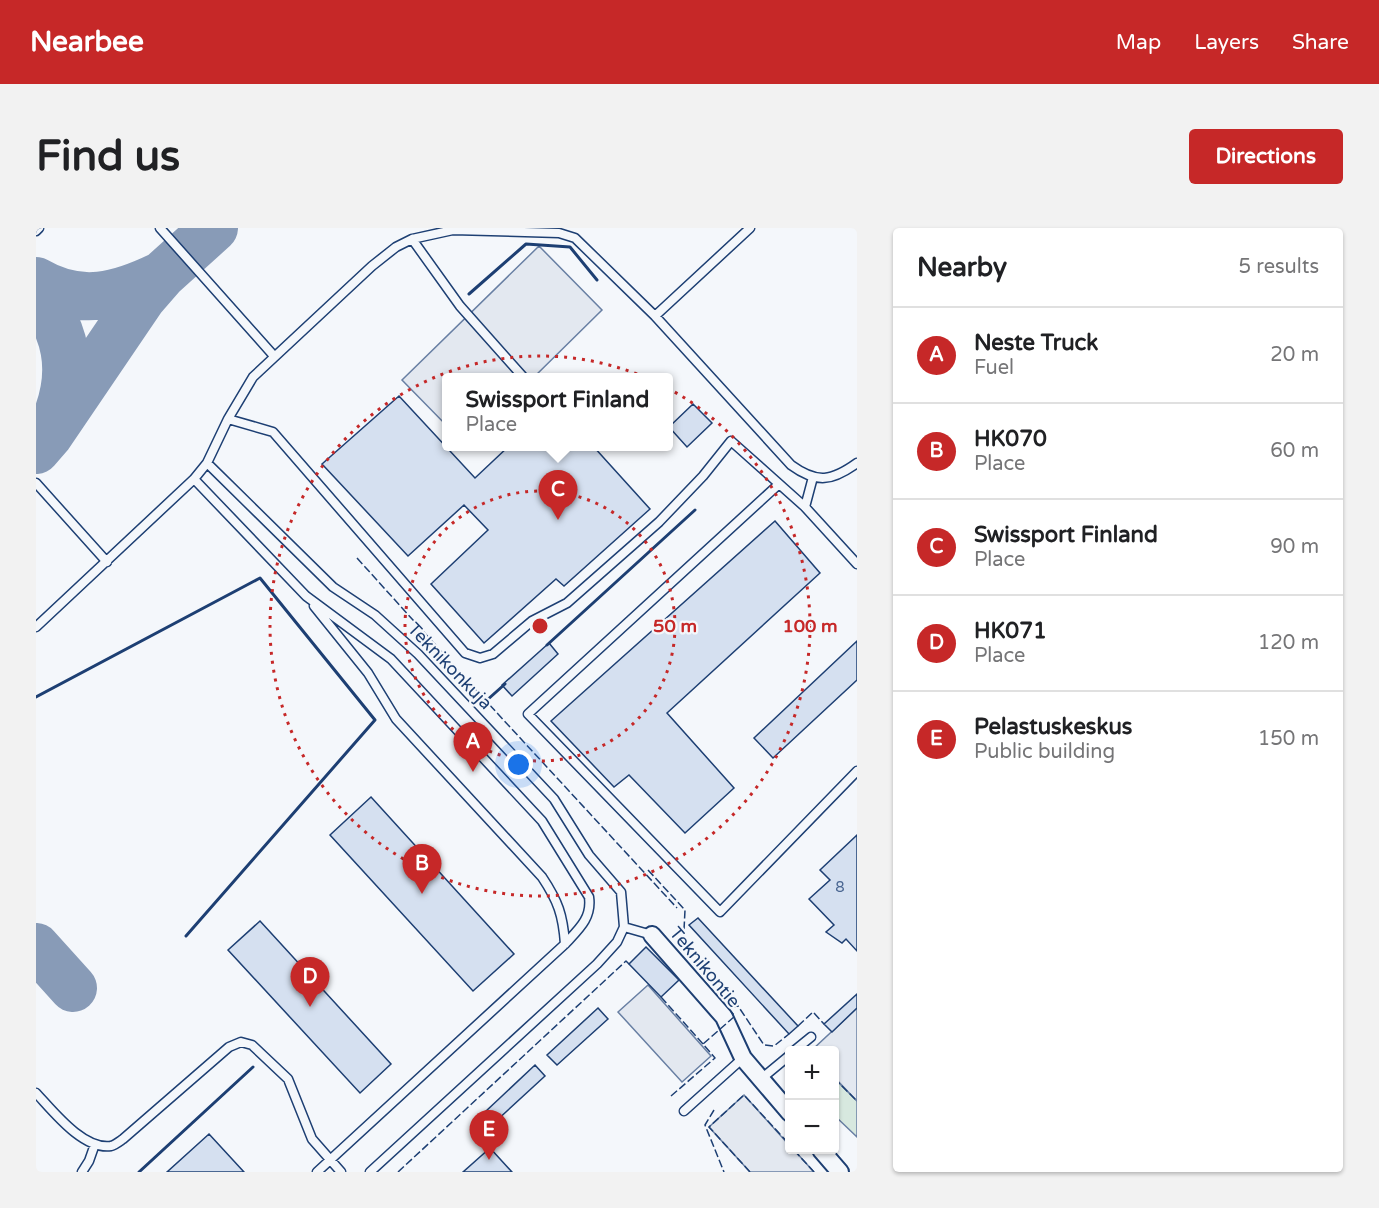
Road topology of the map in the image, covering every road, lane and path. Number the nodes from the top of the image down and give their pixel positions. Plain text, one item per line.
1 (160, 228) edge
2 (750, 228) edge
3 (412, 239) junction
4 (655, 316) junction
5 (274, 356) junction
6 (520, 373) edge
7 (228, 419) junction
8 (207, 463) junction
9 (857, 463) edge
10 (813, 477) junction
11 (194, 479) junction
12 (36, 483) edge
13 (779, 483) junction
14 (806, 507) junction
15 (106, 562) junction
16 (857, 564) edge
17 (306, 596) junction
18 (36, 627) edge
19 (857, 771) edge
20 (624, 927) junction
21 (652, 935) joint
22 (565, 944) junction
23 (811, 1036) dead end
24 (800, 1046) edge
25 (743, 1058) junction
26 (785, 1059) edge
27 (761, 1080) junction
28 (36, 1093) edge
29 (785, 1108) edge
30 (684, 1111) dead end
31 (96, 1144) junction
32 (825, 1154) edge
33 (330, 1160) junction
34 (82, 1172) edge
35 (317, 1172) edge
36 (341, 1172) edge
37 (370, 1172) edge
38 (840, 1172) edge

1 - 5 lane
2 - 4 lane
3 - 4 lane
3 - 5 lane
3 - 6 lane
4 - 10 lane
5 - 7 lane
7 - 8 lane
7 - 13 lane
8 - 11 lane
8 - 20 lane, Teknikonkuja
9 - 10 lane
10 - 14 lane
11 - 15 lane
11 - 17 lane
12 - 15 lane
13 - 14 lane
13 - 19 lane
14 - 16 lane
15 - 18 lane
17 - 22 lane
17 - 22 lane
20 - 21 lane
20 - 37 lane
21 - 25 street, Teknikontie
22 - 33 lane
23 - 24 lane
25 - 27 street, Teknikontie
25 - 30 lane
26 - 27 lane
27 - 29 street, Teknikontie
28 - 31 lane
31 - 33 lane
31 - 34 lane
32 - 38 street
33 - 35 lane
33 - 36 lane

